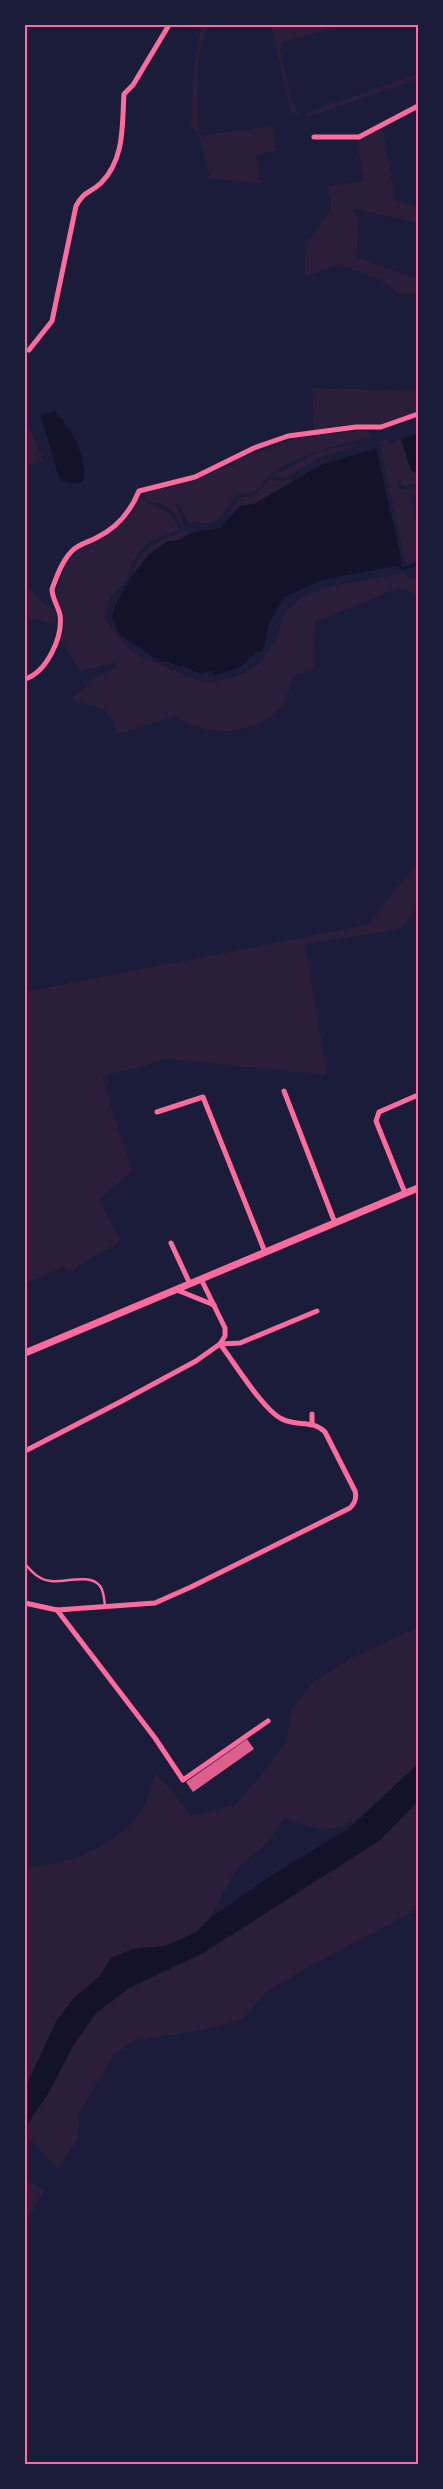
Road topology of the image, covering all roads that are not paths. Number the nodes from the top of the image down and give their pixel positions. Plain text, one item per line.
1 (169, 25) edge
2 (418, 106) edge
3 (314, 137) dead end
4 (29, 350) dead end
5 (418, 414) edge
6 (25, 678) edge
7 (284, 1091) dead end
8 (418, 1095) edge
9 (158, 1112) dead end
10 (418, 1188) edge
11 (405, 1193) junction
12 (335, 1223) junction
13 (171, 1243) dead end
14 (266, 1252) junction
15 (201, 1279) junction
16 (190, 1284) junction
17 (177, 1290) junction
18 (214, 1305) junction
19 (318, 1312) dead end
20 (220, 1344) junction
21 (25, 1353) edge
22 (312, 1414) dead end
23 (312, 1424) junction
24 (25, 1451) edge
25 (25, 1564) edge
26 (25, 1603) edge
27 (105, 1607) junction
28 (57, 1610) junction
29 (268, 1721) dead end

1 - 4 street
2 - 3 street
5 - 6 street
7 - 12 street
8 - 11 street
9 - 14 street
10 - 11 main road
11 - 12 main road
12 - 14 main road
13 - 16 street
14 - 15 main road
15 - 16 main road
15 - 18 street
16 - 17 main road
17 - 18 street
17 - 21 main road
18 - 20 street
19 - 20 street
20 - 23 street
20 - 24 street
22 - 23 street
23 - 27 street
25 - 27 lane
26 - 28 street
27 - 28 street
28 - 29 street

